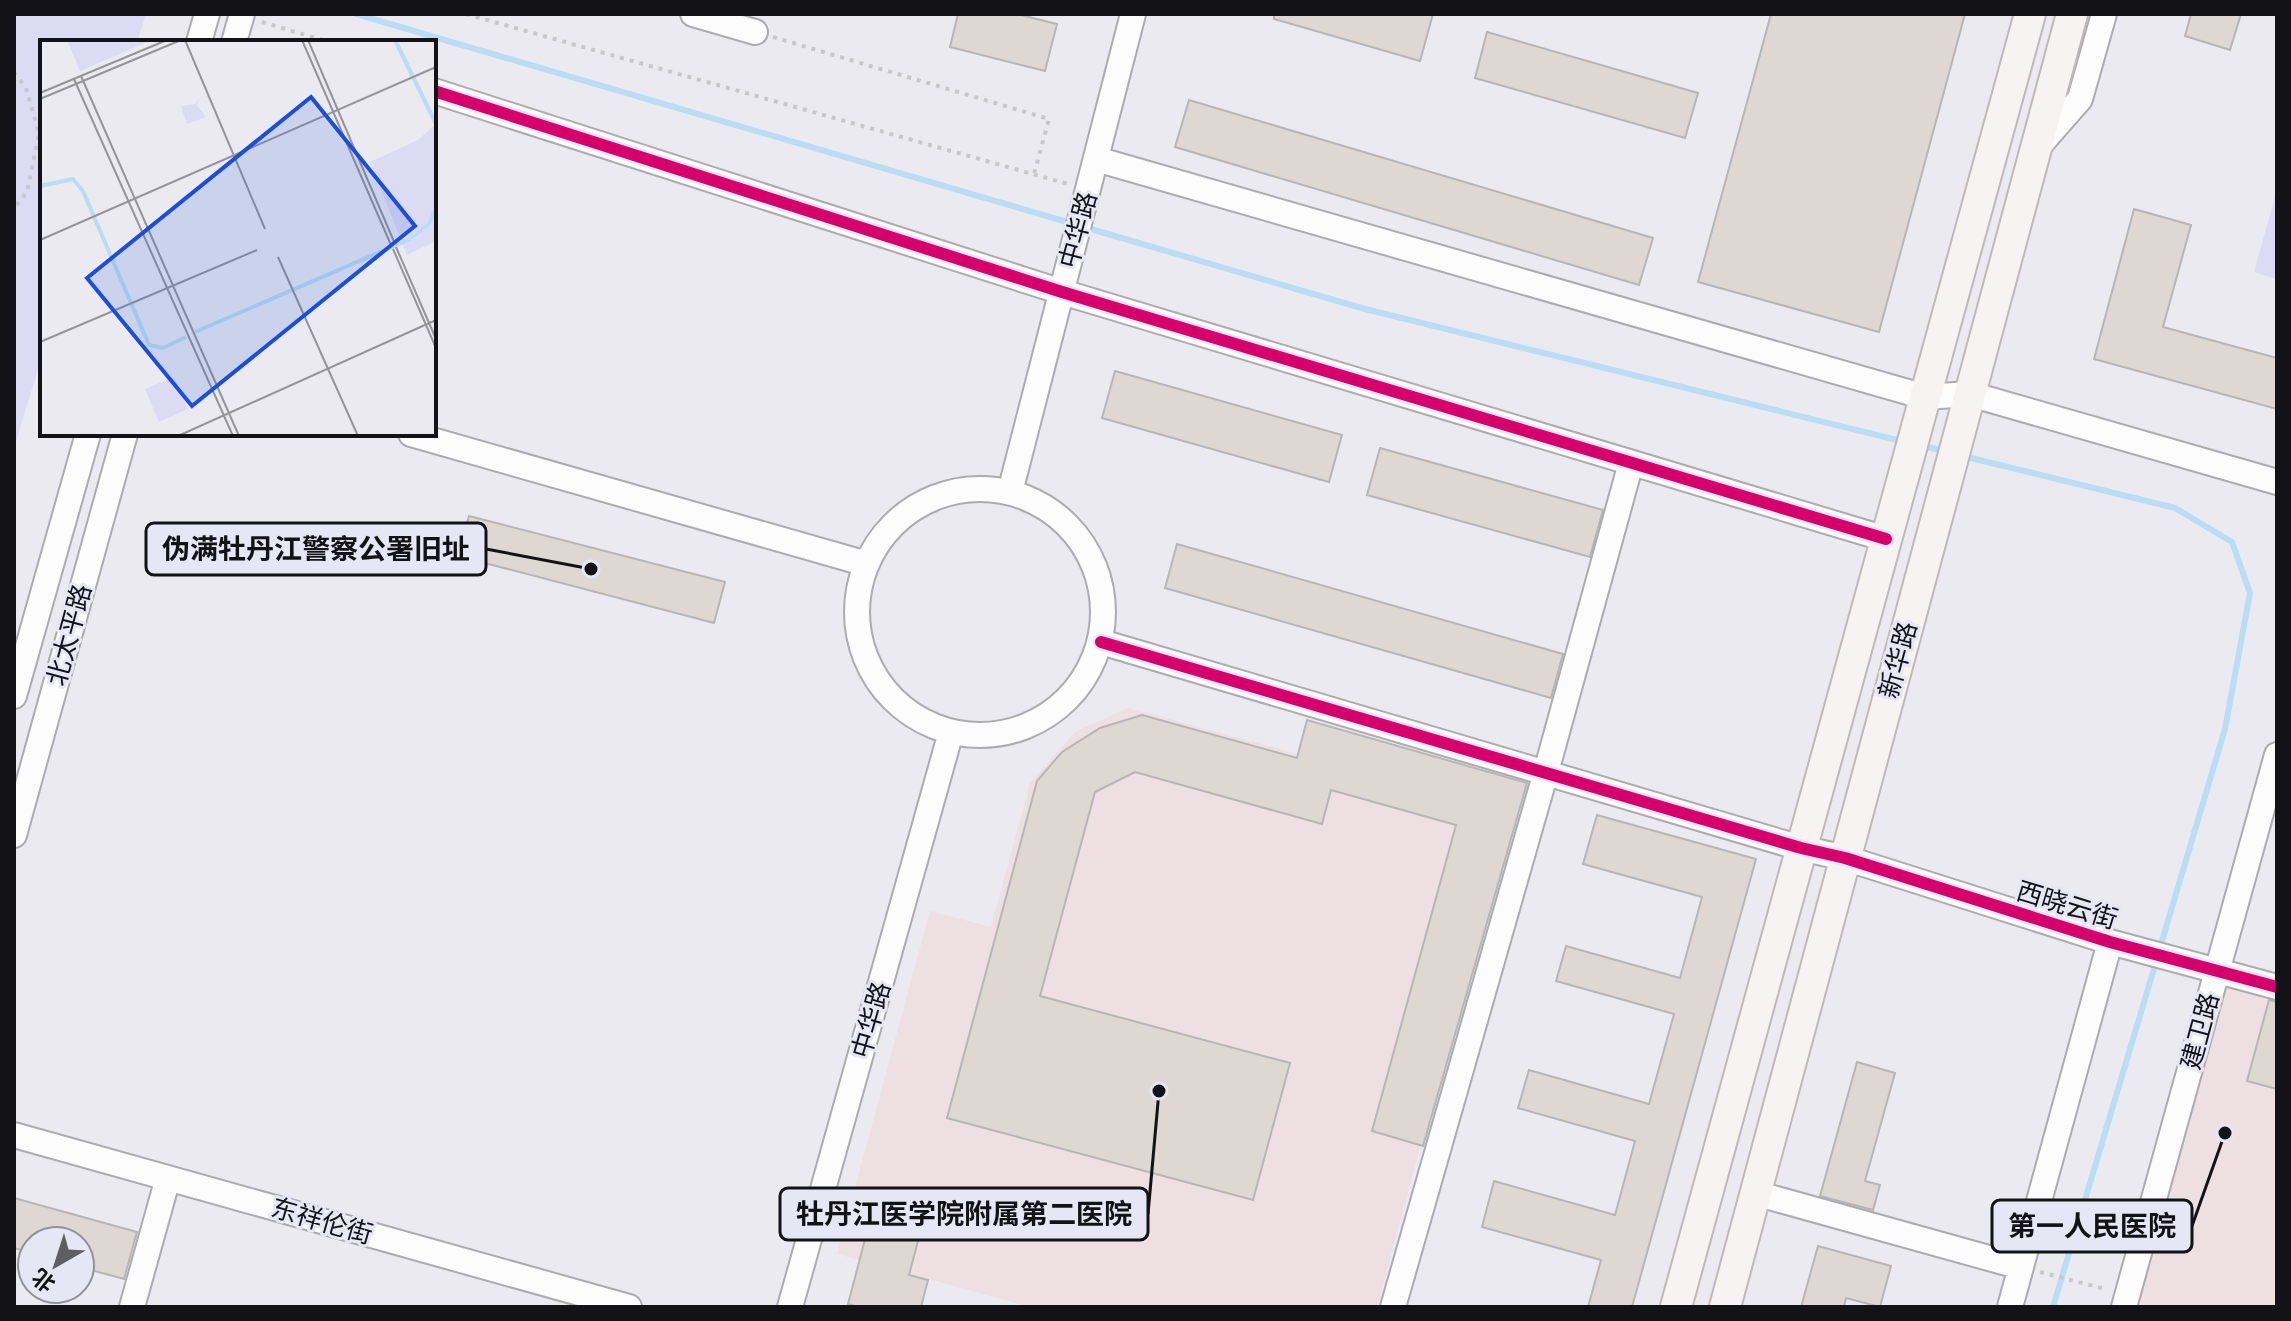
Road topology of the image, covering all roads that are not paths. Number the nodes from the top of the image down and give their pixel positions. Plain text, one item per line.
1 (207, 14) edge
2 (693, 14) edge
3 (1133, 14) edge
4 (2030, 14) edge
5 (2072, 14) edge
6 (2104, 14) edge
7 (242, 15) edge
8 (755, 32) road end
9 (200, 40) edge
10 (235, 40) edge
11 (436, 92) edge
12 (2035, 150) junction
13 (1096, 159) junction
14 (1062, 292) junction
15 (1970, 394) junction
16 (1925, 397) junction
17 (87, 436) edge
18 (124, 436) edge
19 (418, 436) edge
20 (1631, 463) junction
21 (2277, 482) edge
22 (1010, 492) junction
23 (1886, 539) junction
24 (867, 564) junction
25 (1101, 642) junction
26 (14, 696) edge
27 (951, 732) junction
28 (2277, 755) edge
29 (1546, 772) junction
30 (14, 835) edge
31 (1801, 848) junction
32 (1845, 858) junction
33 (2110, 942) junction
34 (2217, 971) junction
35 (2277, 987) edge
36 (14, 1135) edge
37 (168, 1178) junction
38 (1755, 1193) junction
39 (2021, 1267) junction
40 (2125, 1301) edge
41 (132, 1307) edge
42 (629, 1307) edge
43 (790, 1307) edge
44 (1393, 1307) edge
45 (1676, 1307) edge
46 (1725, 1307) edge
47 (2010, 1307) edge

1 - 9 street
2 - 8 street
3 - 13 street, 中华路
4 - 16 main road
5 - 12 main road, 新华路
6 - 12 street
7 - 10 street
11 - 14 street
12 - 15 main road, 新华路
13 - 14 street, 中华路
13 - 16 street
14 - 20 street
14 - 22 street, 中华路
15 - 16 street
15 - 21 street
15 - 32 main road, 新华路
16 - 23 main road
17 - 26 street, 北太平路
18 - 30 street, 北太平路
19 - 24 street
20 - 23 street
20 - 29 street
22 - 24 street
22 - 25 street
23 - 31 main road
24 - 27 street
25 - 27 street
25 - 29 street, 西晓云街
27 - 43 street, 中华路
28 - 34 street, 建卫路
29 - 31 street, 西晓云街
29 - 44 street
31 - 32 street, 西晓云街
31 - 45 main road
32 - 33 street, 西晓云街
32 - 38 main road, 新华路
33 - 34 street, 西晓云街
33 - 39 street
34 - 35 street, 西晓云街
34 - 40 street, 建卫路
36 - 37 street, 东祥伦街
37 - 41 street
37 - 42 street, 东祥伦街
38 - 39 street
38 - 46 main road, 新华路
39 - 47 street

